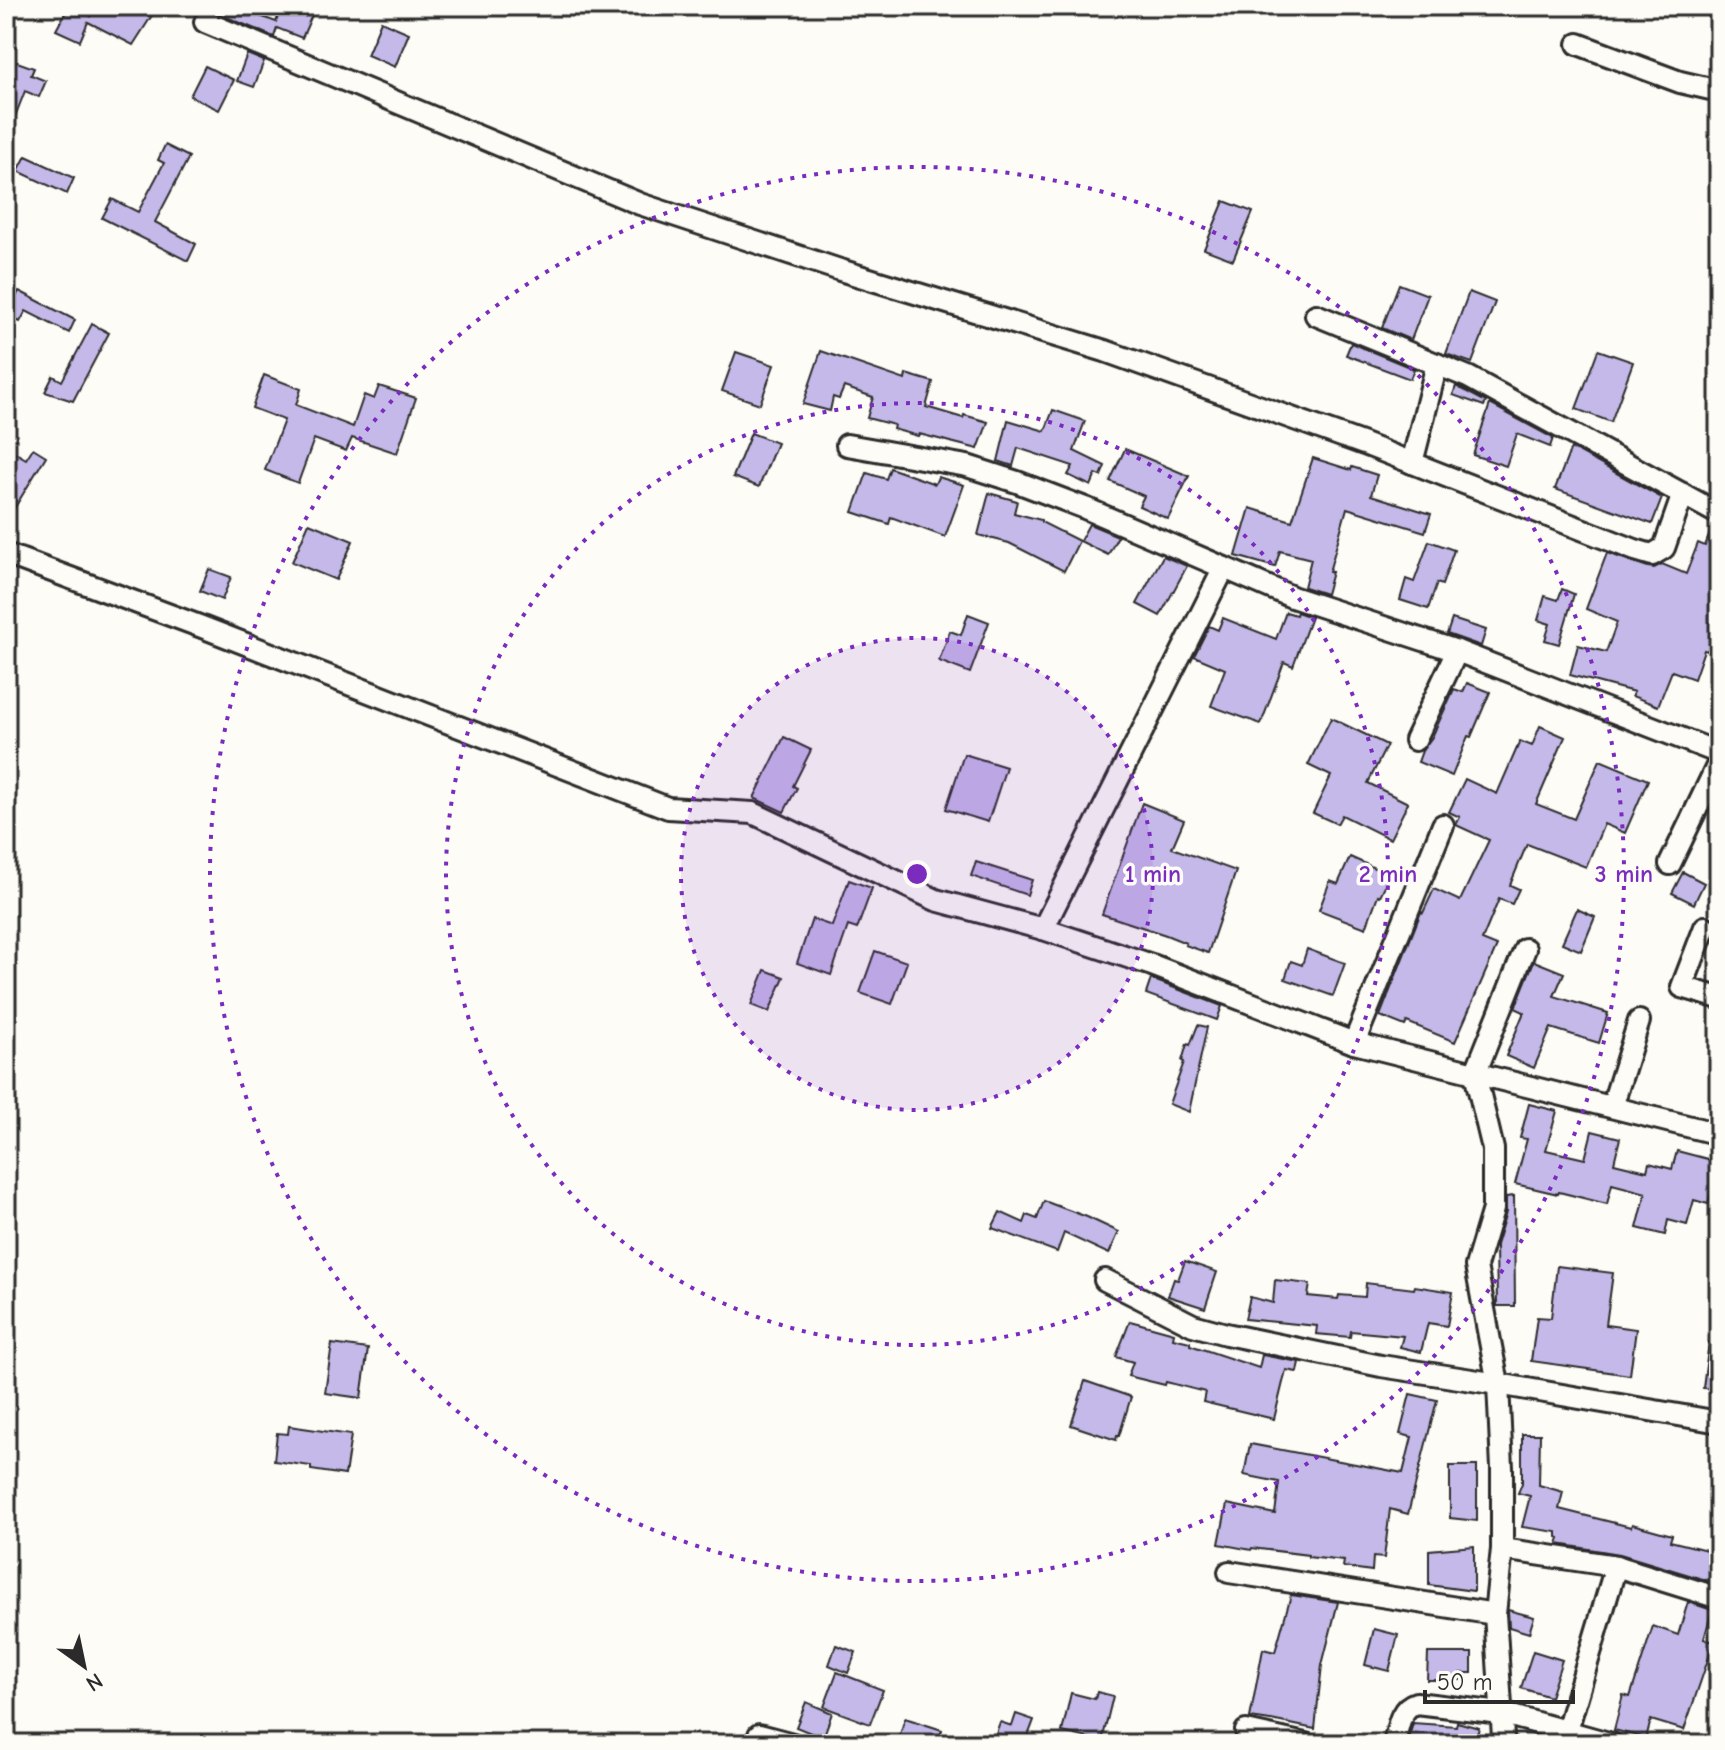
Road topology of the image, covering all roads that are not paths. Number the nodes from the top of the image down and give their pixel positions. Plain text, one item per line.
1 (205, 22) dead end
2 (1578, 44) dead end
3 (1719, 91) edge
4 (1316, 315) dead end
5 (1437, 364) junction
6 (847, 445) dead end
7 (1412, 463) junction
8 (1683, 494) junction
9 (1719, 514) edge
10 (6, 554) edge
11 (1224, 568) junction
12 (1457, 651) junction
13 (1415, 740) dead end
14 (1719, 753) edge
15 (1719, 762) edge
16 (1443, 825) dead end
17 (1670, 864) dead end
18 (1705, 927) dead end
19 (1043, 929) junction
20 (1525, 949) dead end
21 (1719, 998) edge
22 (1639, 1021) dead end
23 (1354, 1043) junction
24 (1475, 1074) junction
25 (1612, 1107) junction
26 (1719, 1134) edge
27 (1105, 1280) dead end
28 (1498, 1384) junction
29 (1719, 1422) edge
30 (1502, 1549) junction
31 (1616, 1566) junction
32 (1229, 1572) dead end
33 (1719, 1598) edge
34 (1495, 1614) junction
35 (1501, 1713) junction
36 (1567, 1730) junction
37 (1246, 1731) dead end
38 (759, 1735) dead end
39 (793, 1744) edge
40 (1305, 1744) edge
41 (1394, 1744) edge
42 (1505, 1744) edge
43 (1612, 1744) edge

1 - 7 street
2 - 3 street
4 - 5 street
5 - 7 street
5 - 8 street
6 - 11 street
7 - 8 street
8 - 9 street
10 - 19 street
11 - 12 street
11 - 19 street
12 - 13 street
12 - 14 street
15 - 17 street
16 - 23 street
18 - 21 street
19 - 23 street
20 - 24 street
22 - 25 street
23 - 24 street
24 - 25 street
24 - 28 street
25 - 26 street
27 - 28 street
28 - 29 street
28 - 30 street
30 - 31 street
30 - 34 street
31 - 33 street
31 - 36 street
32 - 34 street
34 - 35 street
35 - 36 street
35 - 41 street
35 - 42 street
36 - 43 street
37 - 40 street
38 - 39 street

